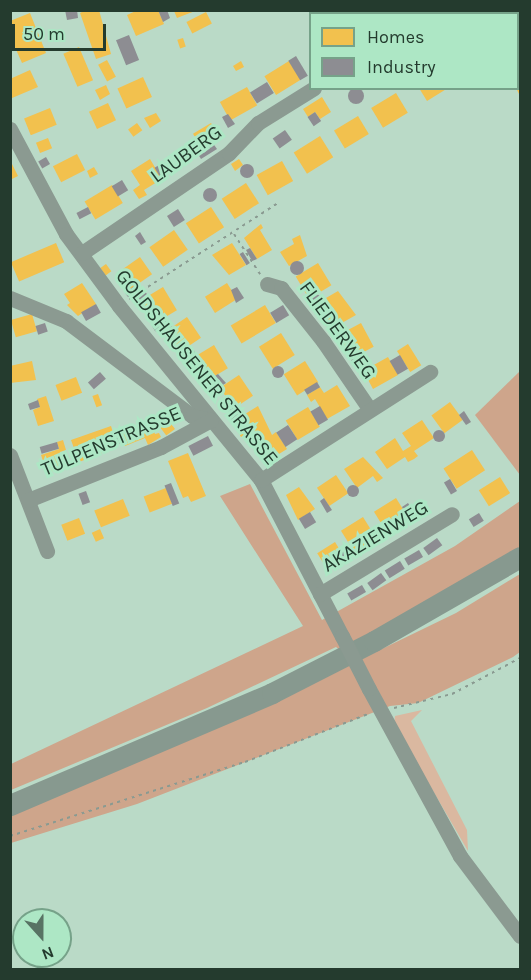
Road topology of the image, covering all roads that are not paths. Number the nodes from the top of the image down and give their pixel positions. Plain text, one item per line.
1 (311, 90) edge
2 (10, 129) edge
3 (82, 253) junction
4 (267, 284) road end
5 (10, 298) edge
6 (430, 372) dead end
7 (370, 410) junction
8 (211, 420) junction
9 (10, 455) edge
10 (261, 480) junction
11 (28, 500) junction
12 (452, 514) dead end
13 (47, 551) dead end
14 (520, 557) edge
15 (320, 594) junction
16 (10, 805) edge
17 (520, 936) edge

1 - 3 street, LAUBERG
2 - 3 street, GOLDSHAUSENER STRASSE
3 - 8 street, GOLDSHAUSENER STRASSE
4 - 7 street, FLIEDERWEG
5 - 8 street
6 - 7 street
7 - 10 street
8 - 10 street, GOLDSHAUSENER STRASSE
8 - 11 street, TULPENSTRASSE
9 - 11 street
10 - 15 street, GOLDSHAUSENER STRASSE
11 - 13 street
12 - 15 street, AKAZIENWEG
14 - 16 main road
15 - 17 street, GOLDSHAUSENER STRASSE, bridge

